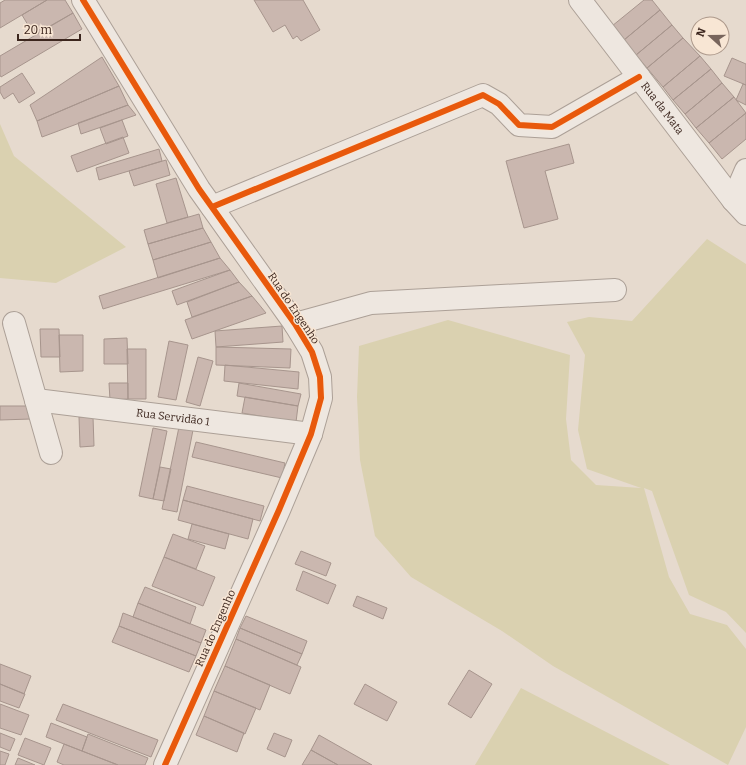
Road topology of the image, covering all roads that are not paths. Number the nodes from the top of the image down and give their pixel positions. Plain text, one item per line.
1 (83, 0) edge
2 (580, 0) edge
3 (639, 77) junction
4 (746, 170) edge
5 (212, 207) junction
6 (740, 207) edge
7 (615, 290) dead end
8 (14, 323) dead end
9 (295, 324) junction
10 (36, 400) junction
11 (311, 434) junction
12 (51, 453) dead end
13 (165, 765) edge

1 - 5 street, Rua do Engenho
2 - 3 street, Rua da Mata
3 - 5 street
3 - 6 street, Rua da Mata
4 - 6 street
5 - 9 street, Rua do Engenho
7 - 9 street
8 - 10 street
9 - 11 street, Rua do Engenho
10 - 11 street, Rua Servidão 1
10 - 12 street
11 - 13 street, Rua do Engenho

